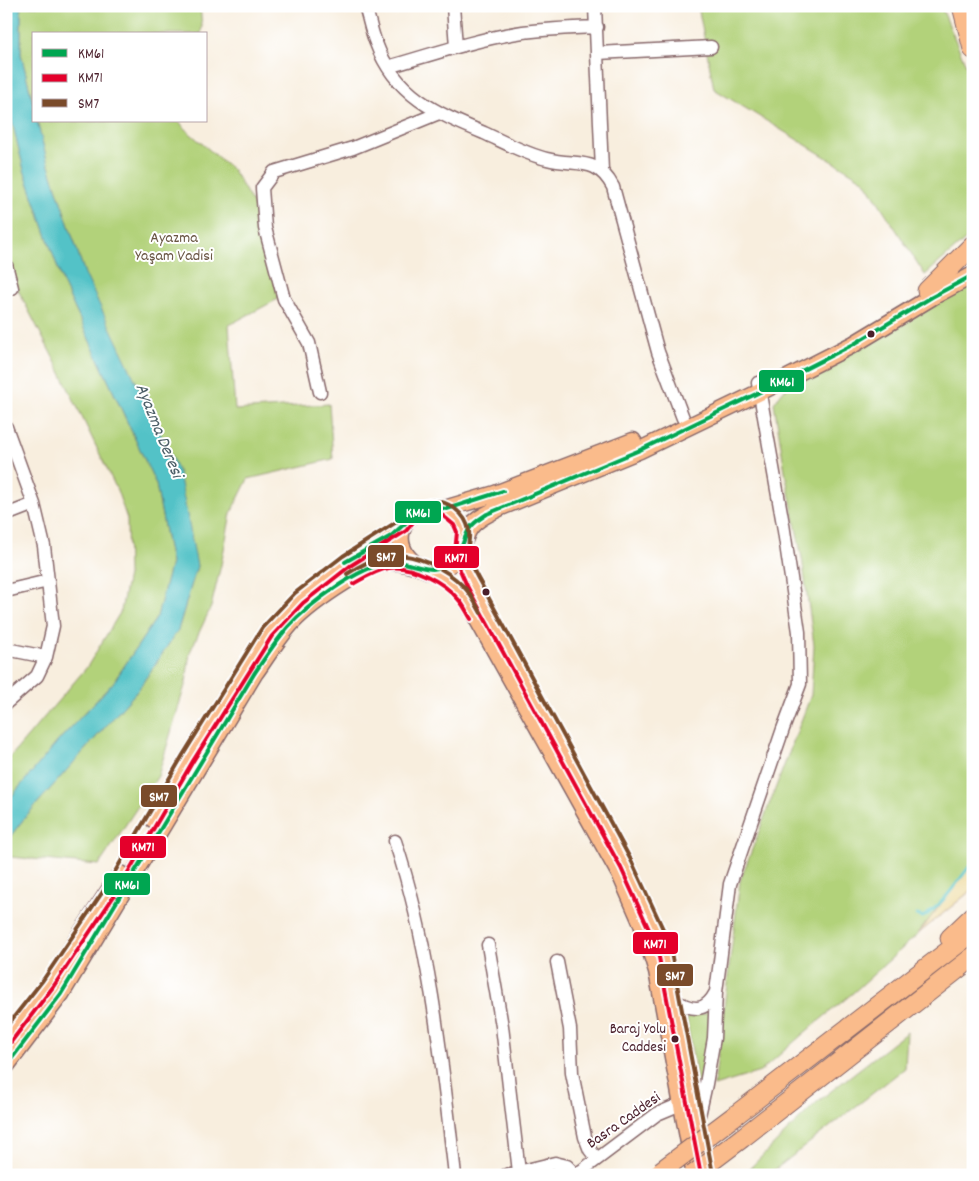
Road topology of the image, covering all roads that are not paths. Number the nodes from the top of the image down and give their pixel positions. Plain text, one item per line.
1 (365, 6) edge
2 (453, 6) edge
3 (595, 6) edge
4 (962, 6) edge
5 (969, 6) edge
6 (973, 15) edge
7 (597, 27) junction
8 (456, 47) junction
9 (711, 47) dead end
10 (973, 48) edge
11 (598, 53) junction
12 (388, 67) junction
13 (439, 113) junction
14 (602, 171) junction
15 (973, 245) edge
16 (973, 264) edge
17 (6, 265) edge
18 (973, 275) edge
19 (9, 290) edge
20 (927, 291) junction
21 (759, 387) junction
22 (320, 392) dead end
23 (683, 418) junction
24 (6, 427) edge
25 (34, 504) junction
26 (444, 510) junction
27 (6, 515) edge
28 (403, 526) junction
29 (462, 550) junction
30 (421, 568) junction
31 (48, 581) junction
32 (6, 591) edge
33 (6, 649) edge
34 (46, 657) junction
35 (6, 703) edge
36 (395, 841) dead end
37 (973, 916) edge
38 (973, 932) edge
39 (488, 945) dead end
40 (973, 957) edge
41 (557, 962) dead end
42 (973, 965) edge
43 (716, 992) junction
44 (890, 996) junction
45 (674, 1000) junction
46 (876, 1033) junction
47 (6, 1038) edge
48 (6, 1066) edge
49 (687, 1101) junction
50 (697, 1124) junction
51 (597, 1159) junction
52 (519, 1172) junction
53 (658, 1173) edge
54 (455, 1175) edge
55 (506, 1175) edge
56 (576, 1175) edge
57 (694, 1175) edge
58 (707, 1175) edge

1 - 12 street
2 - 8 street
3 - 7 street
4 - 10 highway
5 - 6 highway
7 - 8 street
7 - 11 street
8 - 12 street
9 - 11 street
11 - 14 street
12 - 13 street
13 - 14 street
13 - 22 street
14 - 23 street
15 - 20 highway
16 - 20 highway
17 - 19 street
18 - 21 main road
20 - 21 main road
21 - 23 main road
21 - 29 main road
21 - 43 street
23 - 26 main road
24 - 25 street
25 - 27 street
25 - 31 street
26 - 28 main road
26 - 29 main road
28 - 30 main road
28 - 47 main road
29 - 30 main road
29 - 45 main road
30 - 48 main road
30 - 49 main road
31 - 32 street
31 - 34 street
33 - 34 street
34 - 35 street
36 - 54 street
37 - 44 highway
38 - 44 highway
39 - 52 street
40 - 46 highway
41 - 51 street
42 - 46 highway
43 - 45 street
43 - 50 street
44 - 53 highway, bridge
45 - 49 main road
46 - 57 highway, bridge
49 - 50 main road
49 - 51 street, Basra Caddesi
49 - 57 main road
50 - 58 main road
51 - 56 street, Basra Caddesi
52 - 55 street
52 - 56 street

